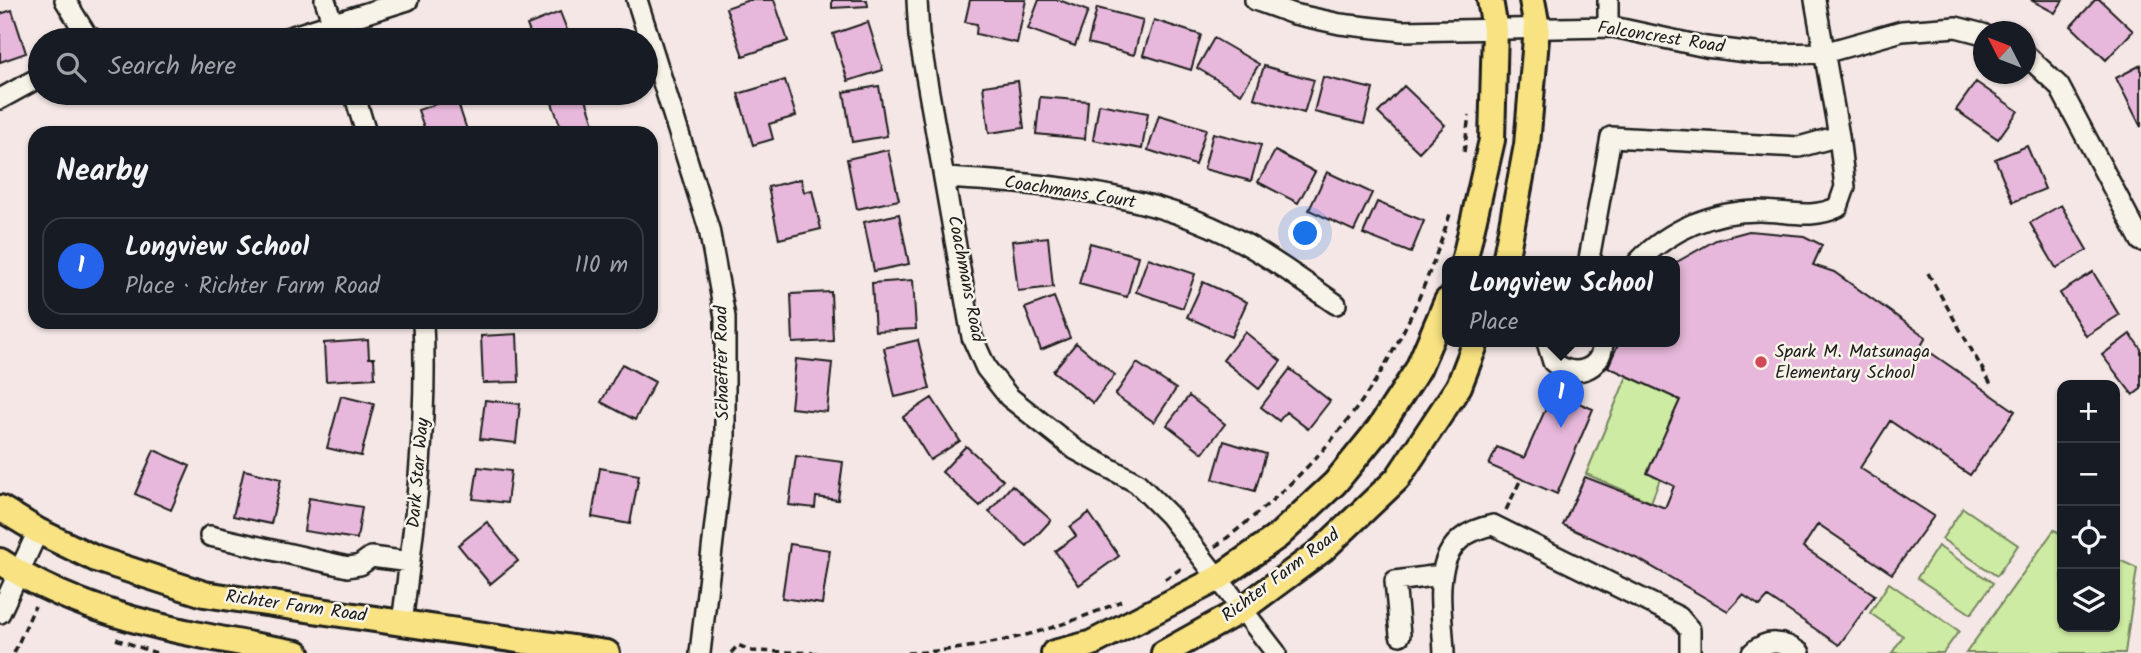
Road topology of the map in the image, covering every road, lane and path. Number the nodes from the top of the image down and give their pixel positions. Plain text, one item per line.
1 (65, 0) edge
2 (326, 0) edge
3 (408, 0) edge
4 (636, 0) edge
5 (917, 0) edge
6 (1255, 0) edge
7 (1490, 0) edge
8 (1532, 0) edge
9 (1608, 0) edge
10 (1815, 0) edge
11 (1536, 27) junction
12 (1608, 27) junction
13 (82, 28) edge
14 (334, 28) edge
15 (342, 28) edge
16 (645, 28) edge
17 (1495, 29) junction
18 (1973, 31) edge
19 (1824, 53) junction
20 (2036, 64) edge
21 (658, 69) edge
22 (28, 84) edge
23 (0, 99) edge
24 (1470, 104) dead end
25 (358, 105) edge
26 (364, 126) edge
27 (1839, 136) junction
28 (1464, 156) dead end
29 (946, 178) junction
30 (1452, 209) dead end
31 (2141, 241) edge
32 (1465, 256) edge
33 (1506, 256) edge
34 (1590, 256) edge
35 (1646, 256) edge
36 (1928, 273) dead end
37 (1336, 304) dead end
38 (1442, 313) edge
39 (423, 329) edge
40 (1474, 347) edge
41 (1548, 347) edge
42 (1602, 347) edge
43 (1992, 386) dead end
44 (1521, 479) dead end
45 (0, 508) edge
46 (1497, 527) junction
47 (38, 531) junction
48 (210, 536) dead end
49 (1201, 557) junction
50 (410, 562) junction
51 (9, 567) edge
52 (1441, 575) junction
53 (1217, 579) junction
54 (1157, 583) dead end
55 (1125, 600) dead end
56 (35, 606) dead end
57 (1241, 610) junction
58 (0, 612) edge
59 (402, 623) junction
60 (1400, 635) dead end
61 (14, 653) edge
62 (297, 653) edge
63 (607, 653) edge
64 (700, 653) edge
65 (731, 653) edge
66 (821, 653) edge
67 (906, 653) edge
68 (1054, 653) edge
69 (1164, 653) edge
70 (1276, 653) edge
71 (1444, 653) edge
72 (1690, 653) edge
73 (1752, 653) edge
74 (1800, 653) edge

1 - 13 street
2 - 14 street
3 - 15 street
4 - 16 street, Schaeffer Road
5 - 29 street, Coachmans Road
6 - 17 street, Falconcrest Road
7 - 17 main road
8 - 11 main road
9 - 12 street
10 - 19 street
11 - 12 street, Falconcrest Road
11 - 17 street, Falconcrest Road
11 - 33 main road
12 - 19 street, Falconcrest Road
17 - 32 main road
18 - 19 street, Falconcrest Road
19 - 27 street
20 - 31 street
21 - 64 street, Schaeffer Road
22 - 23 street
24 - 28 path
25 - 26 street
27 - 34 street
27 - 35 street
29 - 37 street, Coachmans Court
29 - 49 street, Coachmans Road
30 - 49 path
36 - 43 path
38 - 53 main road, Richter Farm Road
39 - 50 street, Dark Star Way
40 - 57 main road, Richter Farm Road
41 - 42 street
44 - 46 path
45 - 47 main road, Richter Farm Road
46 - 52 street
46 - 72 street
47 - 51 street
47 - 59 main road, Richter Farm Road
48 - 50 street
49 - 53 street, Coachmans Road
49 - 54 path
50 - 59 street, Dark Star Way
51 - 58 street
51 - 62 main road
52 - 60 street
52 - 71 street
53 - 57 street, Coachmans Road
53 - 68 main road, Richter Farm Road
55 - 67 path
56 - 61 path
57 - 69 main road, Richter Farm Road
57 - 70 street, Coachmans Road
59 - 63 main road, Richter Farm Road
65 - 66 path
73 - 74 street

